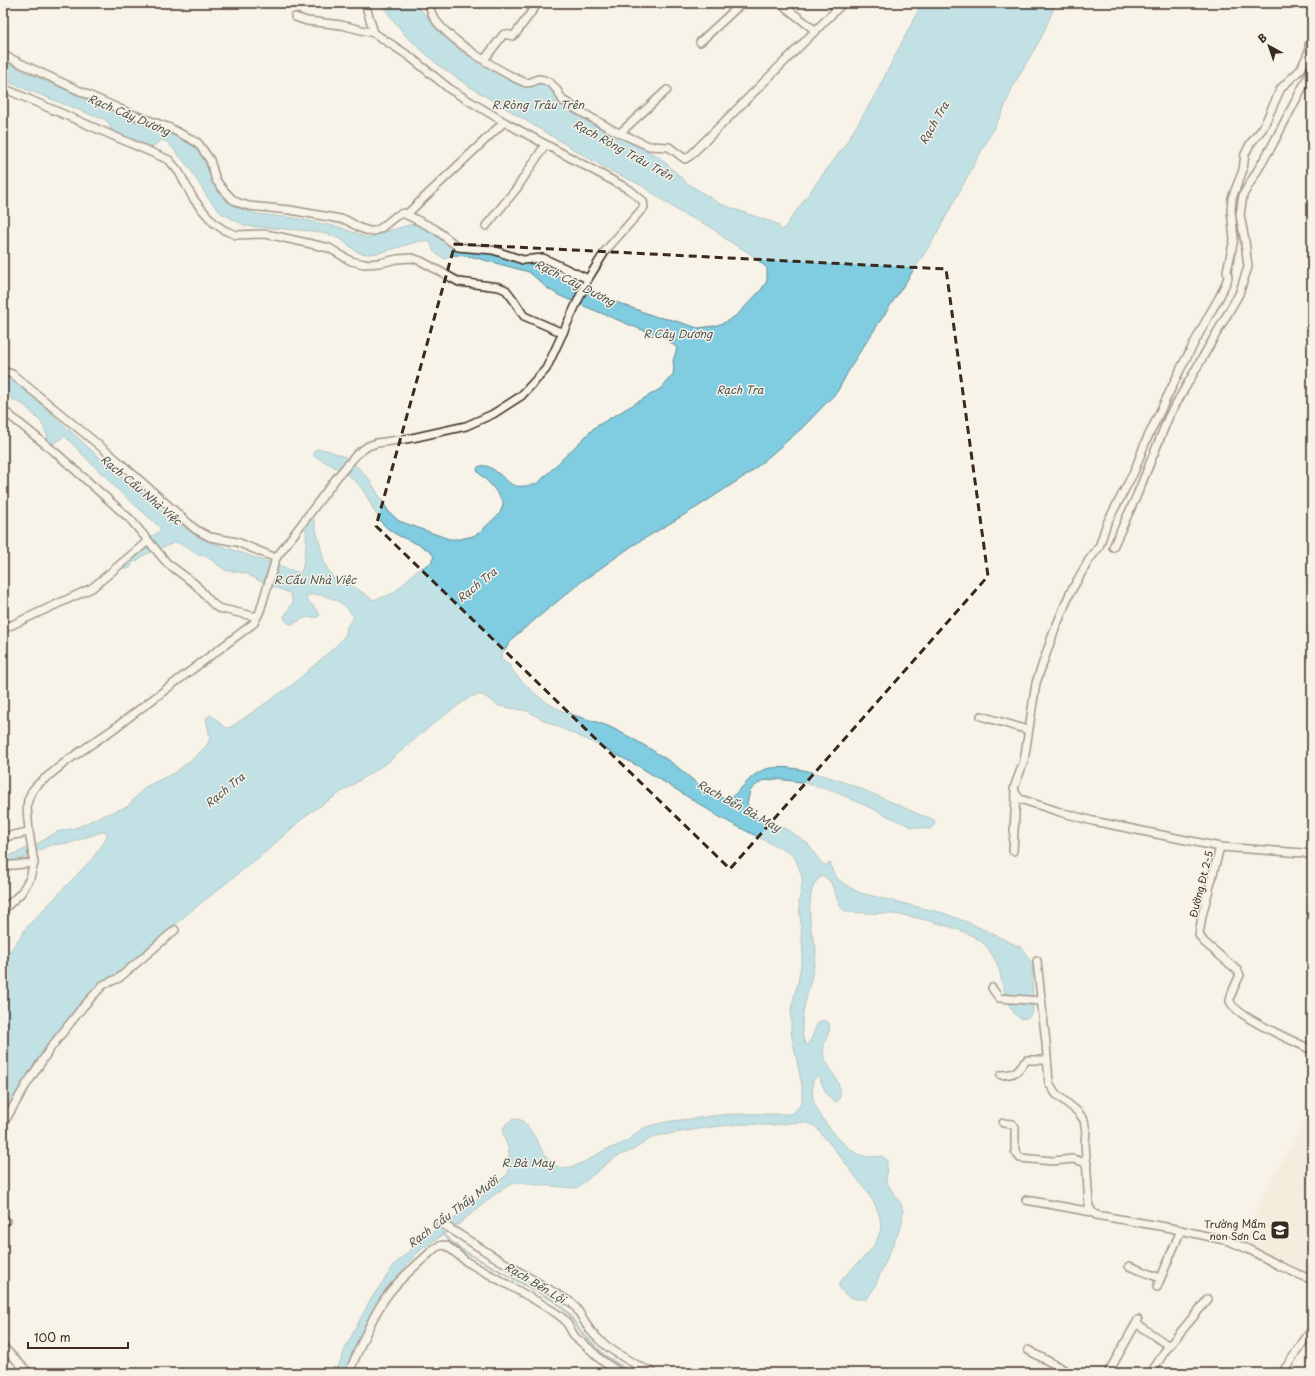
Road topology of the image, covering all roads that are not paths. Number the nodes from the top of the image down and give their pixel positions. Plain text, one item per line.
1 (365, 3) edge
2 (430, 3) edge
3 (538, 3) edge
4 (742, 3) edge
5 (780, 3) edge
6 (831, 3) edge
7 (841, 4) edge
8 (295, 17) dead end
9 (816, 31) junction
10 (374, 33) junction
11 (1312, 41) edge
12 (700, 42) dead end
13 (3, 55) edge
14 (484, 60) junction
15 (1312, 69) edge
16 (3, 88) edge
17 (667, 90) dead end
18 (504, 122) junction
19 (620, 133) junction
20 (545, 145) junction
21 (407, 214) junction
22 (486, 226) dead end
23 (587, 281) junction
24 (563, 333) junction
25 (3, 371) edge
26 (3, 410) edge
27 (149, 541) junction
28 (1113, 547) dead end
29 (276, 559) junction
30 (257, 617) junction
31 (3, 629) edge
32 (981, 716) dead end
33 (1028, 730) junction
34 (1016, 794) junction
35 (29, 836) junction
36 (3, 837) edge
37 (1220, 847) junction
38 (1013, 851) dead end
39 (1312, 856) edge
40 (33, 860) junction
41 (3, 866) edge
42 (3, 910) edge
43 (175, 930) dead end
44 (1037, 961) dead end
45 (992, 988) dead end
46 (1038, 1001) junction
47 (1312, 1050) edge
48 (1047, 1060) junction
49 (1001, 1075) dead end
50 (3, 1124) edge
51 (1003, 1124) dead end
52 (1087, 1163) junction
53 (1026, 1200) dead end
54 (1092, 1212) junction
55 (441, 1224) dead end
56 (1181, 1230) junction
57 (1129, 1266) dead end
58 (1160, 1278) junction
59 (1312, 1280) edge
60 (1157, 1287) dead end
61 (1208, 1299) dead end
62 (1312, 1329) edge
63 (1169, 1346) junction
64 (3, 1347) edge
65 (1028, 1350) dead end
66 (1153, 1371) edge
67 (29, 1373) edge
68 (349, 1373) edge
69 (620, 1373) edge
70 (653, 1373) edge
71 (1070, 1373) edge
72 (1108, 1373) edge
73 (1161, 1373) edge
74 (1282, 1373) edge

1 - 10 street
2 - 14 street
3 - 14 street
4 - 12 street
5 - 9 street
6 - 7 street
7 - 9 street
8 - 10 street
9 - 19 street
10 - 18 street
11 - 33 street
13 - 21 street
14 - 19 street
15 - 28 street
16 - 24 street
17 - 19 street
18 - 20 street
18 - 21 street
20 - 22 street
20 - 23 street
21 - 23 street
23 - 24 street
24 - 29 street
25 - 29 street
26 - 27 street
27 - 30 street
27 - 31 street
29 - 30 street
30 - 35 street
32 - 33 street
33 - 34 street
34 - 37 street
34 - 38 street
35 - 36 street
35 - 40 street
37 - 39 street
37 - 47 street, Đường Đt 2-5
40 - 41 street
40 - 42 street
43 - 50 street
44 - 46 street
45 - 46 street
46 - 48 street
48 - 49 street
48 - 52 street
51 - 52 street
52 - 54 street
53 - 54 street
54 - 56 street
55 - 70 street
56 - 58 street
56 - 59 street
57 - 58 street
58 - 60 street
61 - 63 street
62 - 74 street
63 - 66 street
63 - 72 street
64 - 67 street
65 - 71 street
66 - 73 street
68 - 69 street

